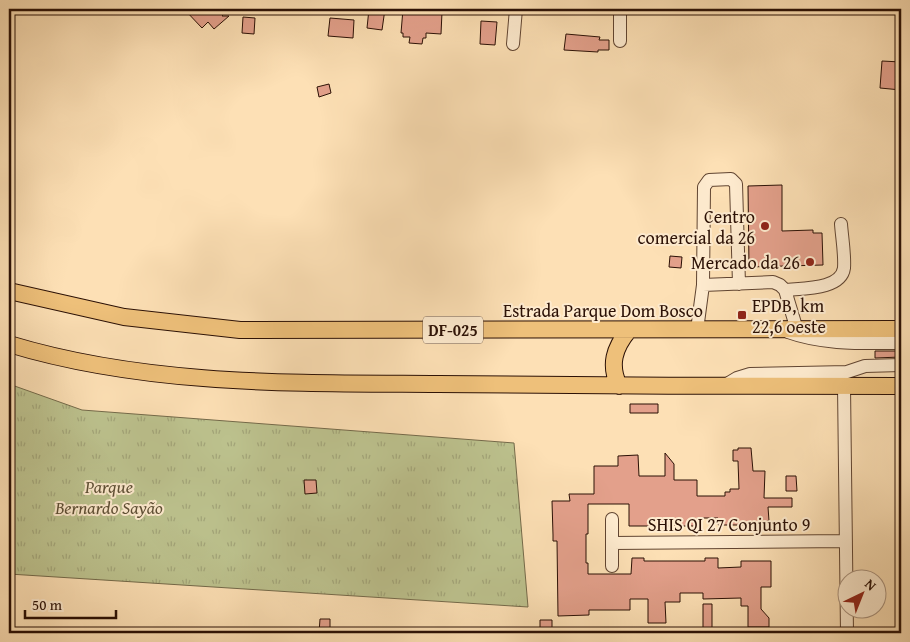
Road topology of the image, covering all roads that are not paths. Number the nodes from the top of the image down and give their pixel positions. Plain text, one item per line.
1 (516, 9) edge
2 (620, 9) edge
3 (620, 41) dead end
4 (513, 44) dead end
5 (842, 224) dead end
6 (703, 284) junction
7 (739, 284) junction
8 (785, 290) junction
9 (9, 291) edge
10 (901, 329) edge
11 (628, 330) junction
12 (696, 330) junction
13 (791, 330) junction
14 (901, 343) edge
15 (9, 344) edge
16 (901, 365) edge
17 (619, 386) junction
18 (844, 386) junction
19 (901, 386) edge
20 (722, 387) junction
21 (612, 520) dead end
22 (846, 541) junction
23 (612, 543) junction
24 (612, 566) dead end
25 (846, 633) edge

1 - 4 street
2 - 3 street
5 - 8 street
6 - 7 street
6 - 7 street
6 - 12 street
7 - 8 street
8 - 13 street
9 - 11 main road, Estrada Parque Dom Bosco / DF-025
10 - 13 main road, Estrada Parque Dom Bosco / DF-025
11 - 12 main road, Estrada Parque Dom Bosco / DF-025
11 - 17 main road
12 - 13 main road, Estrada Parque Dom Bosco / DF-025
13 - 14 street
15 - 17 main road
16 - 20 street
17 - 20 main road
18 - 19 main road
18 - 20 main road
18 - 22 street
21 - 23 street
22 - 23 street, SHIS QI 27 Conjunto 9
22 - 25 street
23 - 24 street

